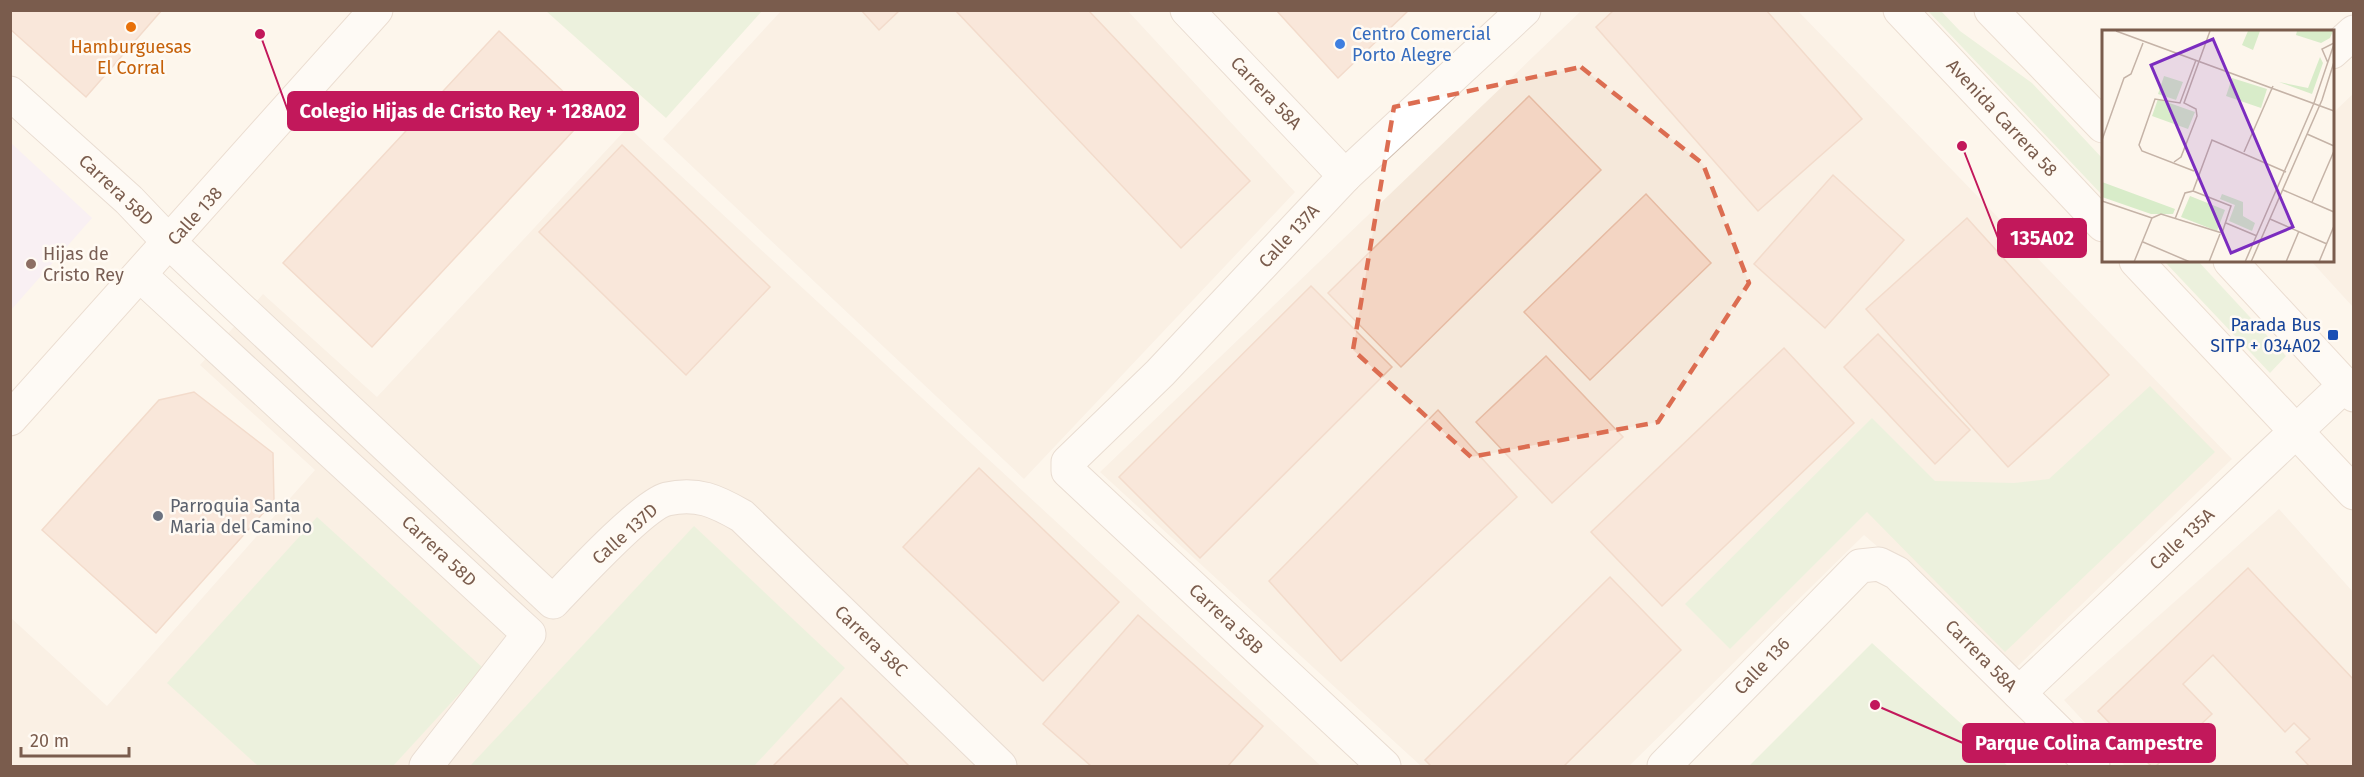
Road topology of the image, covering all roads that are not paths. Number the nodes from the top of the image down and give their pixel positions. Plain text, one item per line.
1 (376, 10) edge
2 (1187, 10) edge
3 (1524, 10) edge
4 (1900, 10) edge
5 (1991, 10) edge
6 (2354, 32) edge
7 (2334, 50) edge
8 (10, 93) edge
9 (2102, 125) edge
10 (1345, 176) junction
11 (2102, 224) edge
12 (170, 243) junction
13 (2137, 262) edge
14 (2231, 262) edge
15 (141, 276) junction
16 (325, 388) junction
17 (2349, 390) edge
18 (10, 419) edge
19 (296, 420) junction
20 (2296, 432) junction
21 (1068, 471) joint
22 (2354, 493) edge
23 (742, 516) joint
24 (1860, 566) joint
25 (553, 602) joint
26 (2019, 693) junction
27 (426, 766) edge
28 (1000, 766) edge
29 (1384, 766) edge
30 (1664, 766) edge
31 (2093, 766) edge

1 - 12 street, Calle 138
2 - 10 street, Carrera 58A
3 - 10 street, Calle 137A
4 - 11 street, Avenida Carrera 58
5 - 9 street
6 - 7 street
8 - 12 street, Carrera 58D
10 - 21 street, Calle 137A
12 - 15 street, Calle 138
12 - 16 street, Carrera 58D
13 - 20 street
14 - 17 street
15 - 18 street, Calle 138
15 - 19 street, Carrera 58D
16 - 19 street
16 - 25 street, Carrera 58D
17 - 20 street, Calle 135A
19 - 27 street, Carrera 58D
20 - 22 street
20 - 26 street, Calle 135A
21 - 29 street, Carrera 58B
23 - 25 street, Calle 137D
23 - 28 street, Carrera 58C
24 - 26 street, Carrera 58A
24 - 30 street, Calle 136
26 - 31 street, Carrera 58A

